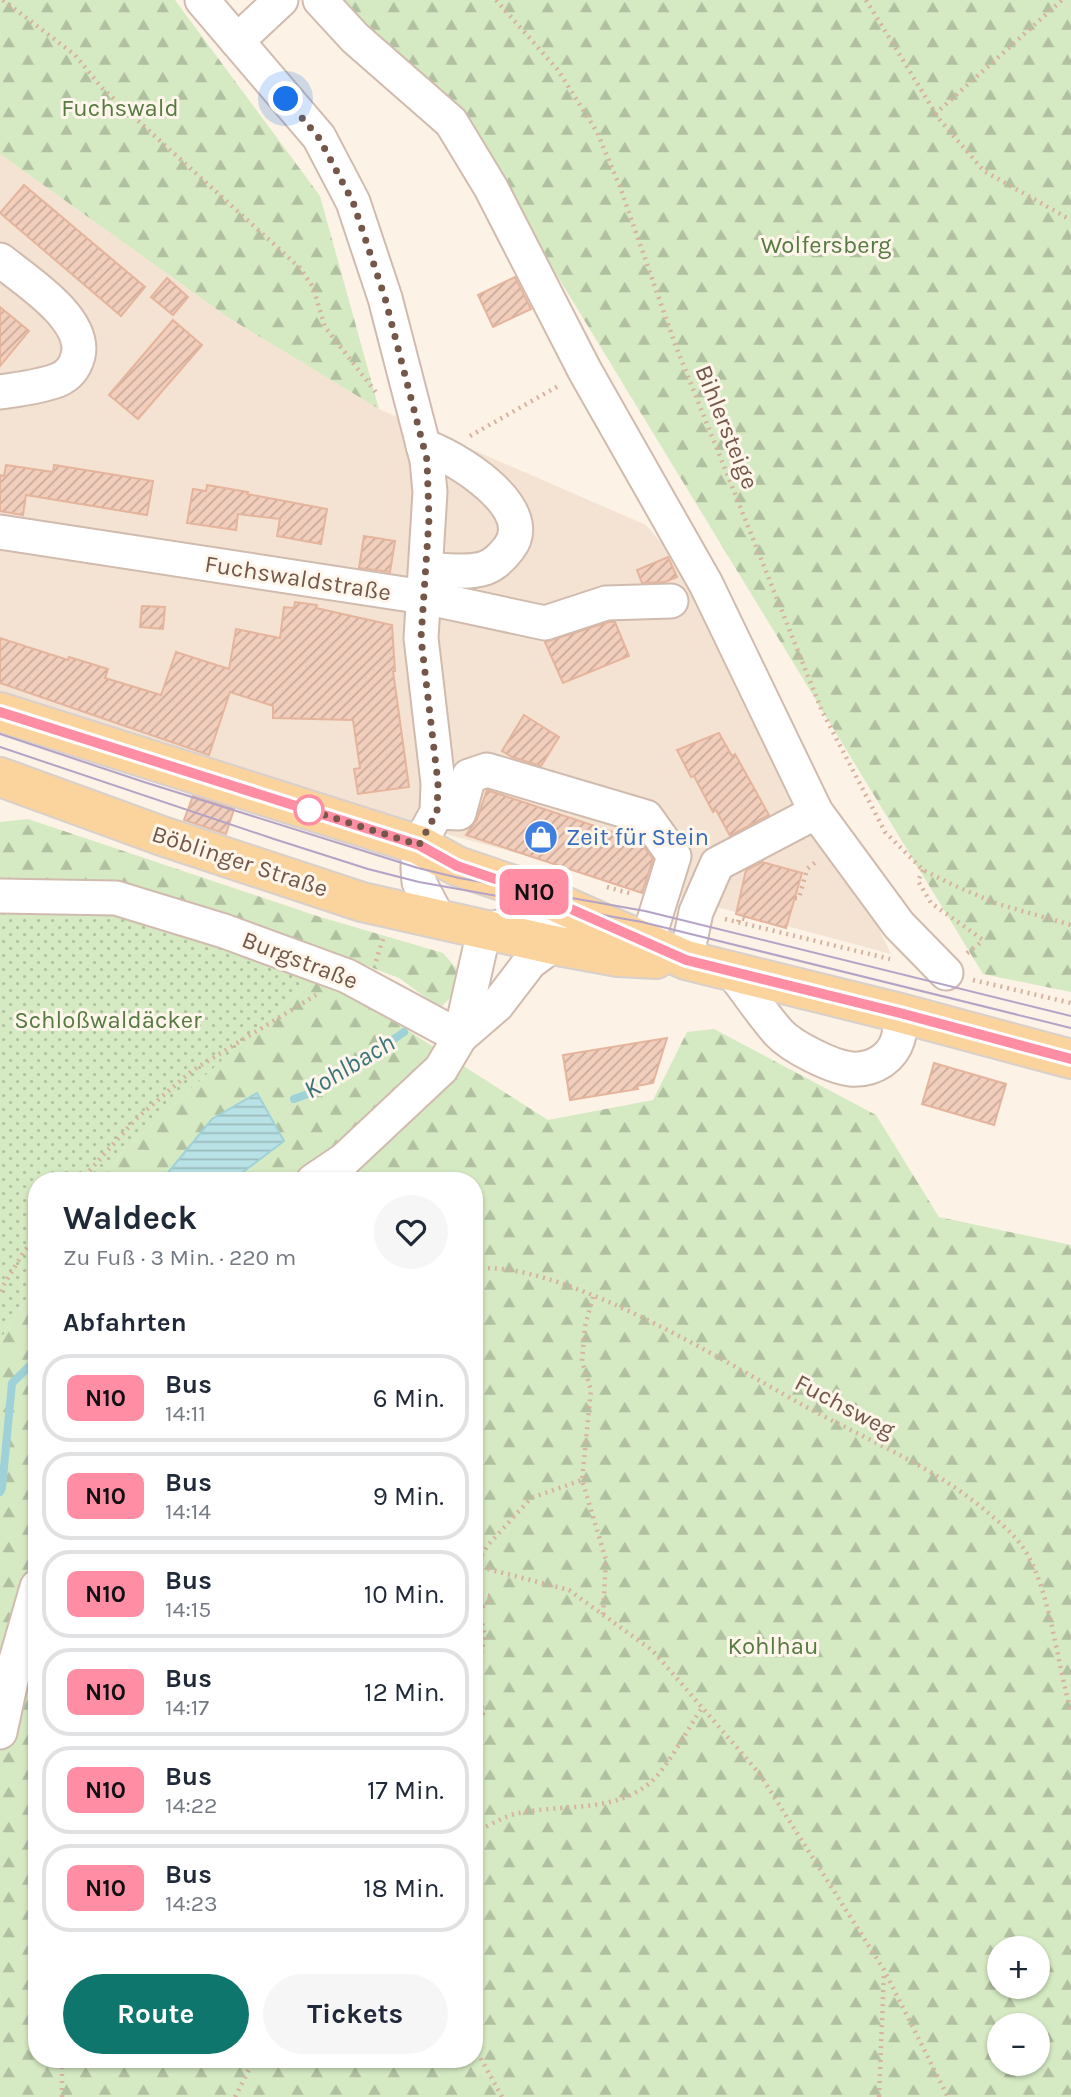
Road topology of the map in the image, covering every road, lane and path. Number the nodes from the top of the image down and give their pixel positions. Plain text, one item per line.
1 (4, 0) edge
2 (202, 0) edge
3 (281, 0) edge
4 (320, 0) edge
5 (496, 0) edge
6 (866, 0) edge
7 (1062, 0) edge
8 (237, 41) junction
9 (936, 114) junction
10 (1071, 220) edge
11 (0, 260) edge
12 (585, 371) junction
13 (0, 392) edge
14 (385, 404) dead end
15 (432, 449) junction
16 (0, 532) edge
17 (425, 583) junction
18 (671, 601) dead end
19 (0, 712) edge
20 (0, 777) edge
21 (816, 812) junction
22 (435, 833) junction
23 (840, 844) junction
24 (923, 870) junction
25 (0, 897) edge
26 (795, 898) dead end
27 (439, 920) junction
28 (748, 920) dead end
29 (738, 922) dead end
30 (1071, 925) edge
31 (611, 929) junction
32 (484, 931) junction
33 (982, 939) dead end
34 (647, 943) junction
35 (553, 945) junction
36 (686, 960) junction
37 (732, 972) junction
38 (946, 973) joint
39 (347, 976) junction
40 (1071, 1003) edge
41 (900, 1013) junction
42 (460, 1037) junction
43 (1071, 1059) edge
44 (88, 1172) edge
45 (326, 1172) edge
46 (28, 1249) edge
47 (483, 1268) edge
48 (0, 1291) edge
49 (593, 1297) junction
50 (582, 1480) junction
51 (483, 1553) edge
52 (483, 1568) edge
53 (483, 1594) edge
54 (483, 1606) edge
55 (603, 1615) junction
56 (28, 1618) edge
57 (702, 1708) junction
58 (1071, 1711) edge
59 (0, 1732) edge
60 (483, 1829) edge
61 (884, 1970) junction
62 (483, 2062) edge
63 (62, 2068) edge
64 (250, 2068) edge
65 (62, 2097) edge
66 (235, 2097) edge
67 (502, 2097) edge
68 (879, 2097) edge
69 (948, 2097) edge

1 - 14 path
2 - 8 street
3 - 8 street
4 - 12 street
5 - 24 path, Bihlersteige
6 - 9 path
7 - 9 path
8 - 15 street
9 - 10 path
11 - 13 street
12 - 15 path
12 - 21 street
15 - 17 street
15 - 17 street
16 - 17 street, Fuchswaldstraße
17 - 18 street
17 - 22 street, Fuchswaldstraße
19 - 22 main road, Böblinger Straße
20 - 27 main road, Böblinger Straße
21 - 23 street
21 - 36 street
22 - 27 street, Fuchswaldstraße
22 - 31 main road, Böblinger Straße
22 - 34 street
23 - 26 path
23 - 38 street
24 - 30 path
24 - 33 path
25 - 39 street, Burgstraße
27 - 32 main road, Böblinger Straße
28 - 29 path
31 - 32 street, Böblinger Straße
31 - 34 main road, Böblinger Straße
32 - 35 main road, Böblinger Straße
32 - 42 street
34 - 36 main road, Böblinger Straße
35 - 36 main road, Böblinger Straße
35 - 42 street
36 - 37 main road, Böblinger Straße
37 - 41 main road, Böblinger Straße
37 - 41 street
38 - 40 path
39 - 42 street, Burgstraße
39 - 44 path
41 - 43 main road, Böblinger Straße
42 - 45 street
46 - 48 path
47 - 49 path, Fuchsweg
49 - 50 path
49 - 58 path, Fuchsweg
50 - 51 path
50 - 55 path
52 - 55 path
53 - 54 path
55 - 57 path
56 - 59 street
57 - 60 path
57 - 61 path
61 - 68 path
61 - 69 path
62 - 67 path
63 - 65 path
64 - 66 path

